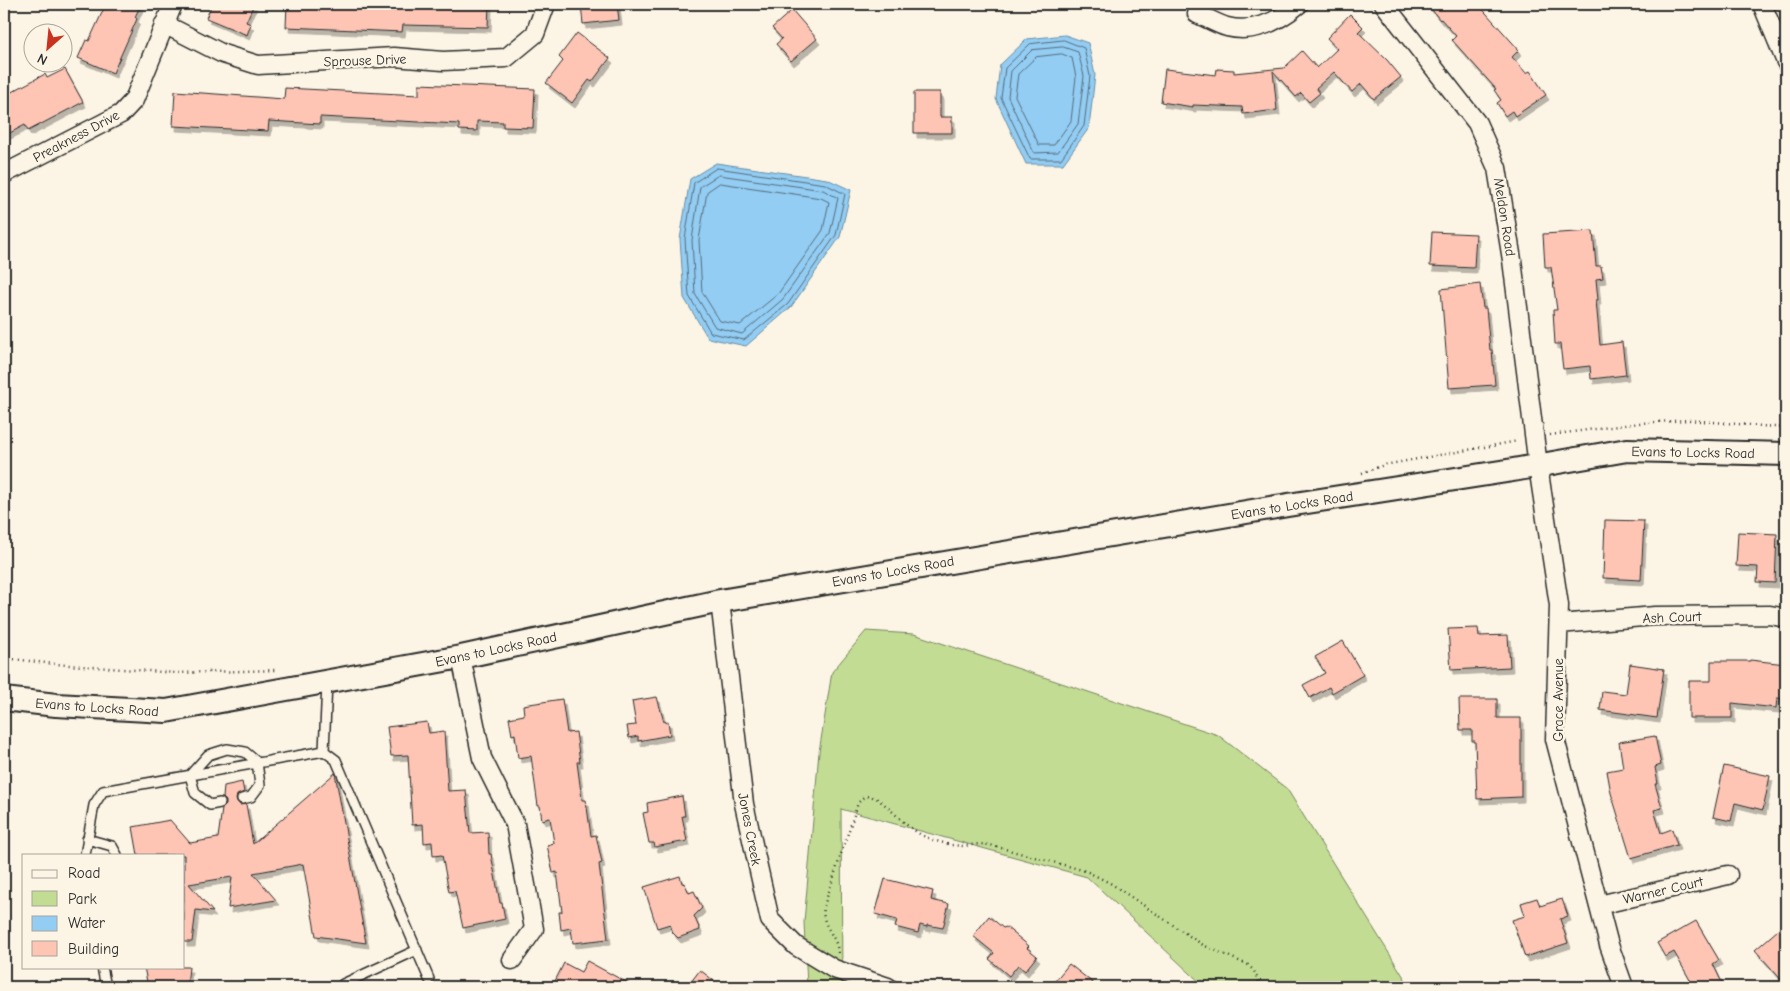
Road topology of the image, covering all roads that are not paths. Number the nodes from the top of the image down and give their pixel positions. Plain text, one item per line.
1 (173, 4) edge
2 (546, 4) edge
3 (1299, 4) edge
4 (1384, 4) edge
5 (1762, 4) edge
6 (1198, 14) dead end
7 (164, 24) junction
8 (1786, 62) edge
9 (4, 174) edge
10 (1786, 454) edge
11 (1538, 466) junction
12 (720, 600) junction
13 (1786, 618) edge
14 (1558, 624) junction
15 (461, 657) junction
16 (327, 682) junction
17 (4, 699) edge
18 (324, 751) junction
19 (257, 762) junction
20 (190, 775) junction
21 (242, 800) dead end
22 (220, 803) dead end
23 (87, 839) junction
24 (84, 854) edge
25 (116, 854) edge
26 (1728, 875) dead end
27 (1599, 905) junction
28 (417, 950) junction
29 (512, 960) dead end
30 (102, 968) edge
31 (429, 979) dead end
32 (343, 984) dead end
33 (106, 987) edge
34 (888, 987) edge
35 (1624, 987) edge

1 - 7 street, Preakness Drive
2 - 7 street, Sprouse Drive
3 - 6 street
4 - 11 street, Meldon Road
5 - 8 street
7 - 9 street, Preakness Drive
10 - 11 street, Evans to Locks Road
11 - 12 street, Evans to Locks Road
11 - 14 street, Grace Avenue
12 - 15 street, Evans to Locks Road
12 - 34 street, Jones Creek
13 - 14 street, Ash Court
14 - 27 street, Grace Avenue
15 - 16 street, Evans to Locks Road
15 - 29 street
16 - 17 street, Evans to Locks Road
16 - 18 lane
18 - 19 lane
18 - 28 lane
19 - 20 lane
19 - 20 lane
19 - 21 lane
20 - 22 lane
20 - 23 lane
23 - 24 lane
23 - 25 lane
26 - 27 street, Warner Court
27 - 35 street, Grace Avenue
28 - 31 lane
28 - 32 lane
30 - 33 lane

